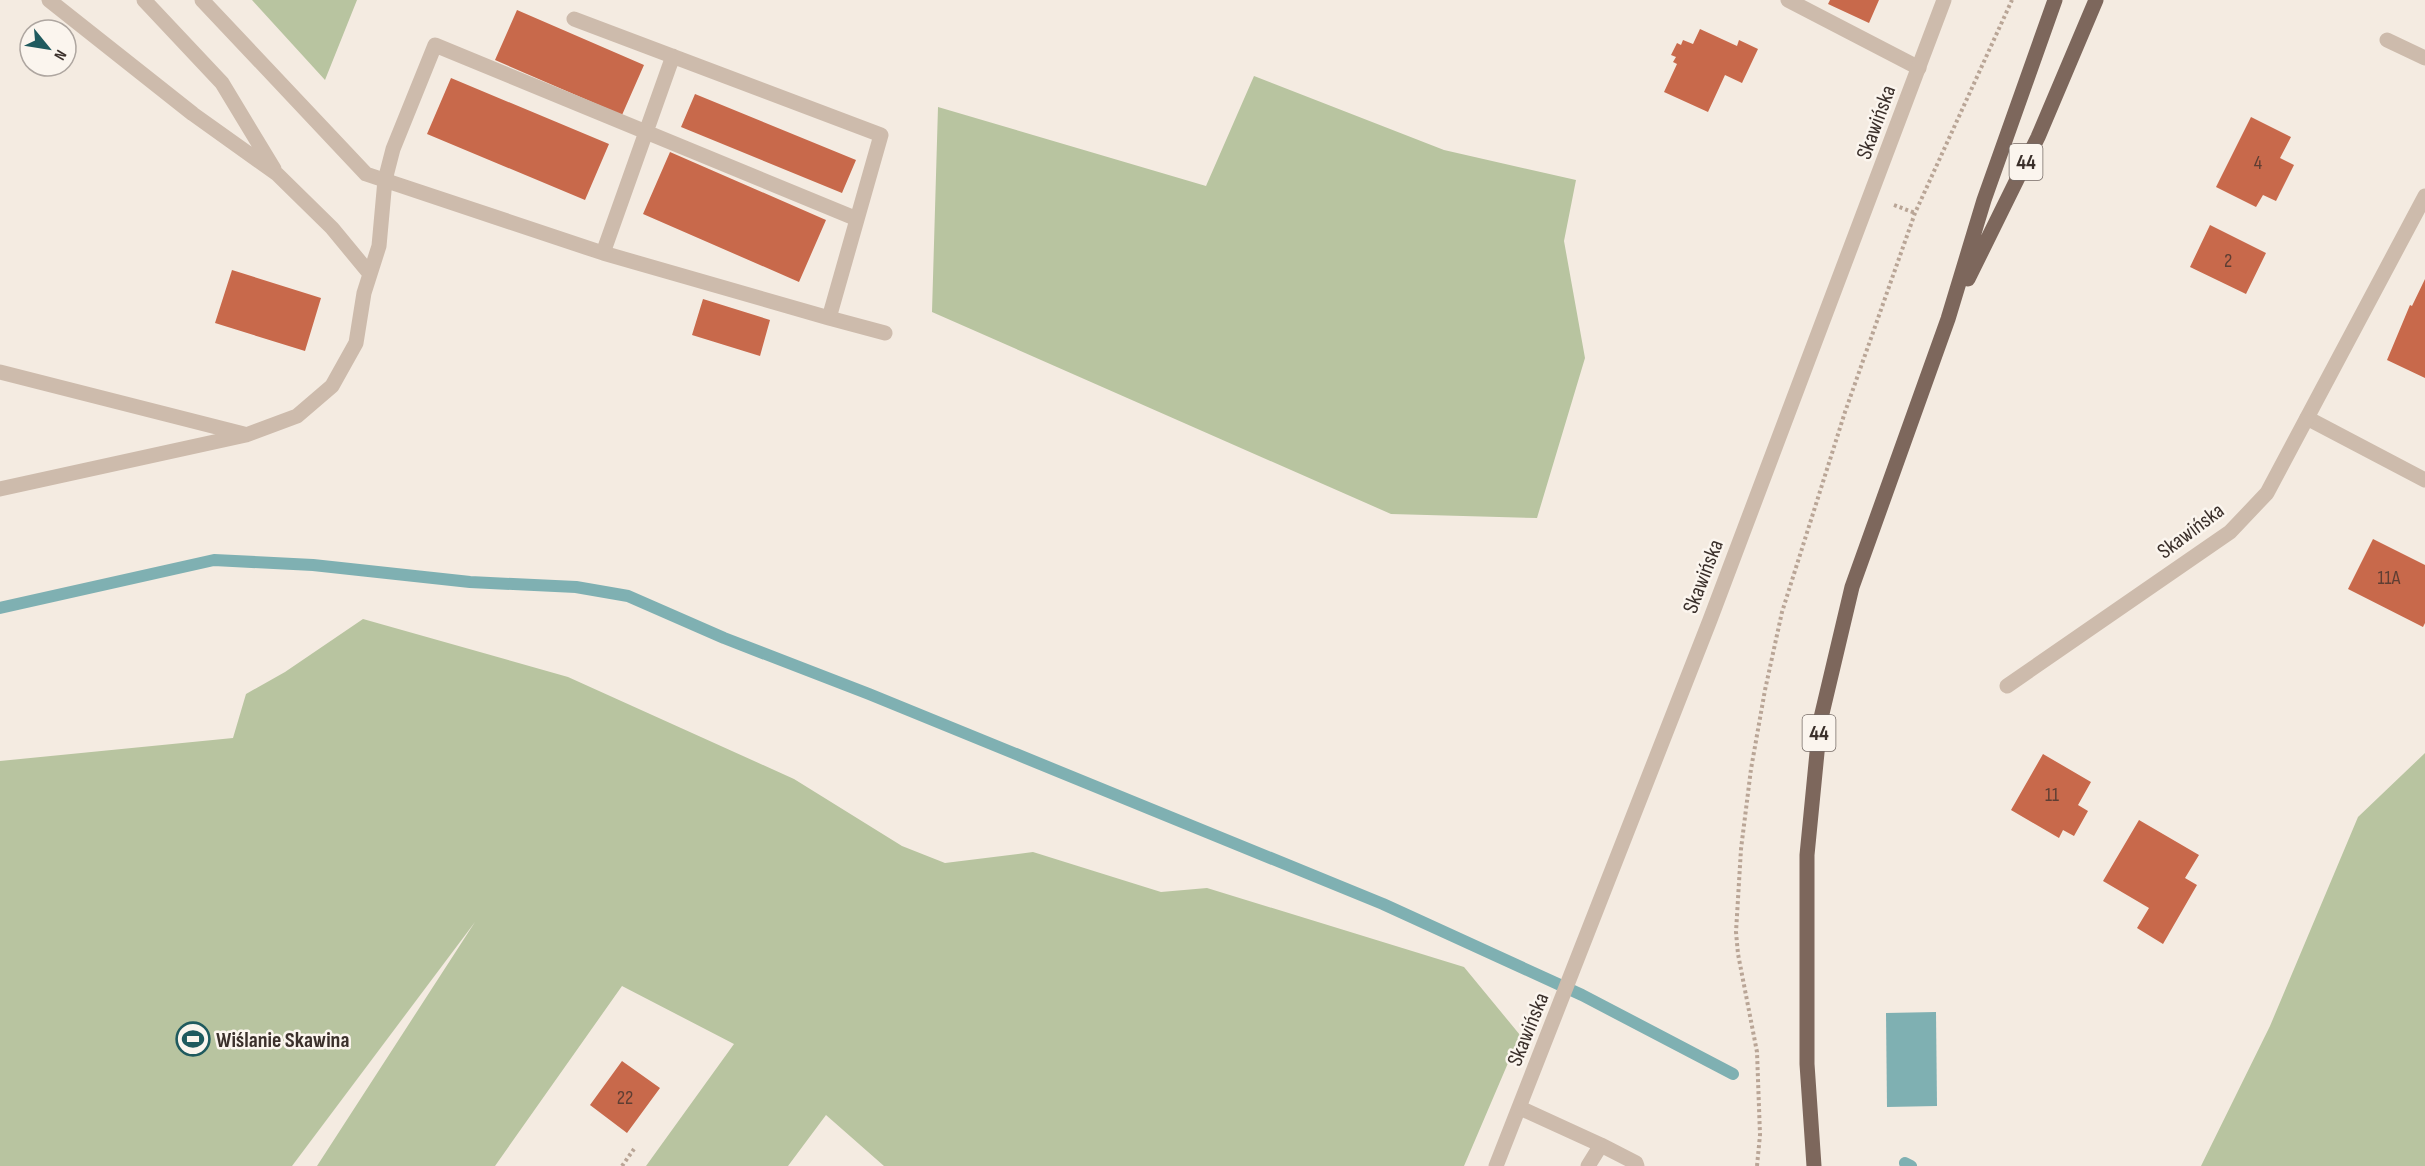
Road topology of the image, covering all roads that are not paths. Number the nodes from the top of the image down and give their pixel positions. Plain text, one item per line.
1 (49, 0) edge
2 (144, 0) edge
3 (202, 0) edge
4 (1788, 0) edge
5 (1944, 0) edge
6 (2055, 0) edge
7 (2096, 0) edge
8 (574, 19) dead end
9 (2387, 40) dead end
10 (673, 56) junction
11 (2425, 58) edge
12 (1919, 69) junction
13 (646, 133) junction
14 (277, 174) junction
15 (385, 180) junction
16 (2425, 196) edge
17 (857, 219) junction
18 (603, 253) junction
19 (370, 274) junction
20 (829, 318) junction
21 (1948, 319) junction
22 (885, 333) dead end
23 (0, 372) edge
24 (2307, 418) junction
25 (246, 435) junction
26 (2425, 480) edge
27 (0, 489) edge
28 (2007, 686) dead end
29 (1520, 1108) junction
30 (1601, 1145) junction
31 (1496, 1166) edge
32 (1588, 1166) edge
33 (1637, 1166) edge
34 (1814, 1166) edge

1 - 14 street
2 - 14 street
3 - 15 street
4 - 12 street
5 - 12 street, Skawińska
6 - 21 main road, 44
7 - 21 main road, 44
8 - 10 street
9 - 11 street
10 - 13 street
10 - 17 street
12 - 29 street, Skawińska
13 - 15 street
13 - 17 street
13 - 18 street
14 - 19 street
15 - 18 street
15 - 19 street
16 - 24 street, Skawińska
17 - 20 street
18 - 20 street
19 - 25 street
20 - 22 street
21 - 34 main road, 44
23 - 25 street
24 - 26 street
24 - 28 street, Skawińska
25 - 27 street
29 - 30 street
29 - 31 street, Skawińska
30 - 32 street
30 - 33 street

